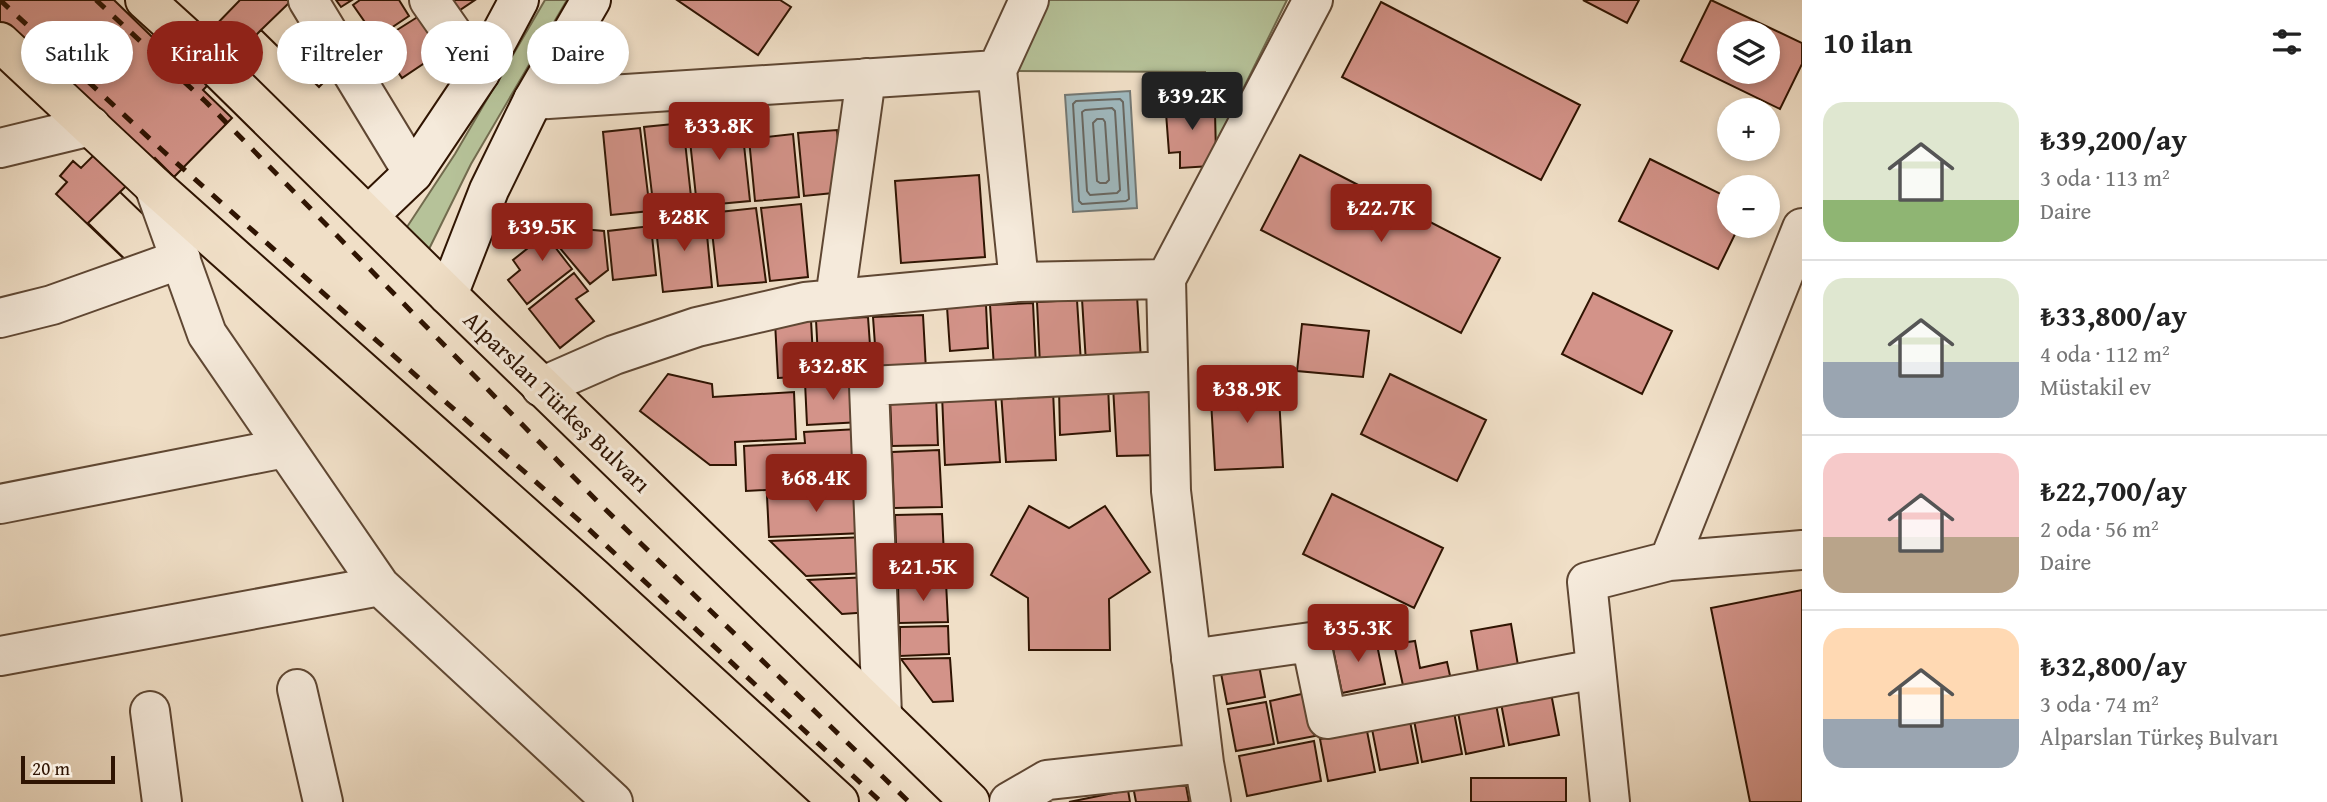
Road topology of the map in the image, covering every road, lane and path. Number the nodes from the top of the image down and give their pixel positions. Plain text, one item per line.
1 (308, 0) edge
2 (429, 0) edge
3 (519, 0) edge
4 (591, 0) edge
5 (1029, 0) edge
6 (1313, 0) edge
7 (146, 1) edge
8 (444, 21) edge
9 (508, 21) edge
10 (6, 55) edge
11 (997, 70) junction
12 (866, 78) junction
13 (473, 84) edge
14 (533, 100) junction
15 (91, 126) junction
16 (0, 148) edge
17 (413, 173) junction
18 (154, 186) junction
19 (368, 216) junction
20 (1802, 228) edge
21 (181, 259) junction
22 (1166, 279) junction
23 (1019, 282) junction
24 (448, 295) junction
25 (835, 299) junction
26 (0, 318) edge
27 (1167, 370) junction
28 (541, 387) junction
29 (285, 448) junction
30 (0, 504) edge
31 (1802, 550) edge
32 (1669, 561) junction
33 (380, 586) junction
34 (0, 656) edge
35 (1191, 659) junction
36 (1596, 669) junction
37 (297, 689) dead end
38 (150, 711) dead end
39 (882, 715) junction
40 (1204, 764) junction
41 (822, 797) edge
42 (162, 802) edge
43 (323, 802) edge
44 (613, 802) edge
45 (970, 802) edge
46 (1009, 802) edge
47 (1211, 802) edge
48 (1610, 802) edge

1 - 17 street
2 - 8 street
3 - 9 street
4 - 14 street
5 - 11 street
6 - 22 street
7 - 19 main road, Alparslan Türkeş Bulvarı
10 - 15 main road
11 - 12 street
11 - 23 street
12 - 14 street
12 - 25 street
13 - 17 street
14 - 24 street
15 - 16 street
15 - 18 main road
17 - 19 street
18 - 21 street
18 - 41 main road
19 - 24 main road, Alparslan Türkeş Bulvarı
20 - 32 street
21 - 26 street
21 - 29 street
22 - 23 street
22 - 27 street
23 - 25 street
24 - 28 main road, Alparslan Türkeş Bulvarı
25 - 28 street
27 - 35 street
27 - 39 street
28 - 39 main road, Alparslan Türkeş Bulvarı
29 - 30 street
29 - 33 street
31 - 32 street
32 - 36 street
33 - 34 street
33 - 44 street
35 - 36 street
35 - 40 street
36 - 48 street
37 - 43 street
38 - 42 street
39 - 45 main road, Alparslan Türkeş Bulvarı
40 - 46 street
40 - 47 street

